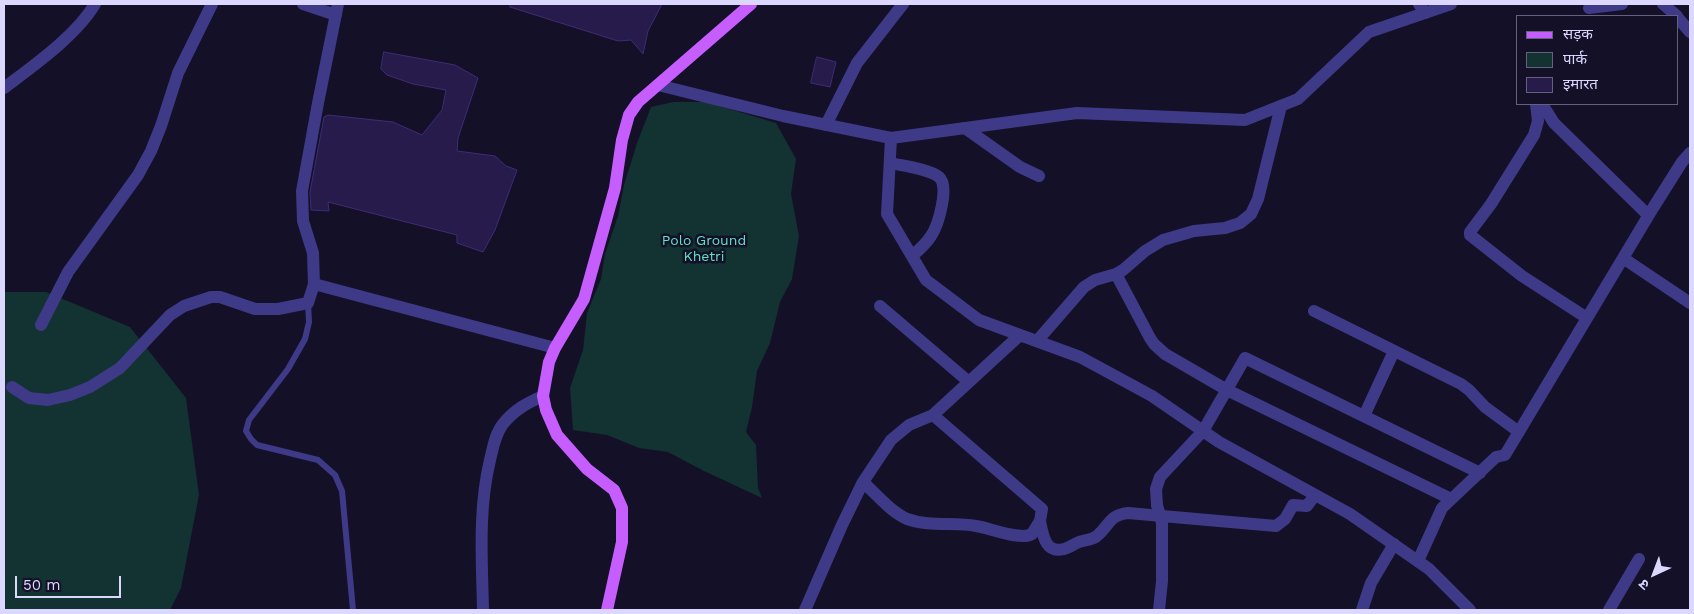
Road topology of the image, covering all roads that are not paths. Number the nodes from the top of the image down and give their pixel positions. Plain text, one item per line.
1 (95, 4) edge
2 (212, 4) edge
3 (303, 4) edge
4 (751, 4) edge
5 (903, 4) edge
6 (1451, 4) edge
7 (1622, 4) edge
8 (1663, 4) edge
9 (1422, 8) edge
10 (337, 9) edge
11 (1586, 9) edge
12 (1675, 15) edge
13 (1679, 19) edge
14 (1690, 32) edge
15 (658, 84) junction
16 (4, 88) edge
17 (1536, 105) edge
18 (1543, 105) edge
19 (1281, 106) junction
20 (826, 125) junction
21 (965, 128) junction
22 (892, 138) junction
23 (1690, 153) edge
24 (890, 163) junction
25 (1039, 176) dead end
26 (1648, 215) junction
27 (912, 256) junction
28 (1623, 258) junction
29 (1116, 274) junction
30 (314, 284) junction
31 (308, 303) junction
32 (1690, 303) edge
33 (880, 306) dead end
34 (1314, 311) dead end
35 (1587, 318) junction
36 (41, 324) dead end
37 (1020, 335) junction
38 (1036, 341) junction
39 (555, 348) junction
40 (1394, 351) junction
41 (969, 382) junction
42 (12, 387) dead end
43 (1227, 390) junction
44 (543, 396) junction
45 (934, 415) junction
46 (1364, 416) junction
47 (1203, 431) junction
48 (1519, 432) junction
49 (1480, 473) junction
50 (863, 482) junction
51 (1315, 495) junction
52 (1451, 499) junction
53 (1040, 521) junction
54 (1394, 544) junction
55 (1639, 559) dead end
56 (1418, 561) junction
57 (353, 610) edge
58 (483, 610) edge
59 (607, 610) edge
60 (805, 610) edge
61 (1159, 610) edge
62 (1362, 610) edge
63 (1470, 610) edge
64 (1609, 610) edge

1 - 16 street
2 - 36 street
3 - 10 street
4 - 15 main road
5 - 20 street
6 - 9 street
7 - 11 street
8 - 12 street
9 - 19 street
10 - 30 street
13 - 14 street
15 - 20 street
15 - 39 main road
17 - 35 street
18 - 26 street
19 - 21 street
19 - 29 street
20 - 22 street
21 - 22 street
21 - 25 street
22 - 24 street
23 - 26 street
24 - 27 street
24 - 27 street
26 - 28 street
27 - 37 street
28 - 32 street
28 - 35 street
29 - 38 street
29 - 43 street
30 - 31 street
30 - 39 street
31 - 42 street
31 - 57 lane
33 - 41 street
34 - 40 street
35 - 48 street
37 - 38 street
37 - 41 street
38 - 47 street
39 - 44 main road
40 - 46 street
40 - 48 street
41 - 45 street
43 - 46 street
43 - 47 street
43 - 52 street
44 - 58 street
44 - 59 main road
45 - 50 street
45 - 53 street
46 - 49 street
47 - 51 street
47 - 61 street, bridge
48 - 49 street
49 - 52 street
50 - 53 street
50 - 60 street
51 - 53 street
51 - 54 street
52 - 56 street
54 - 56 street
54 - 62 street
55 - 64 street
56 - 63 street

